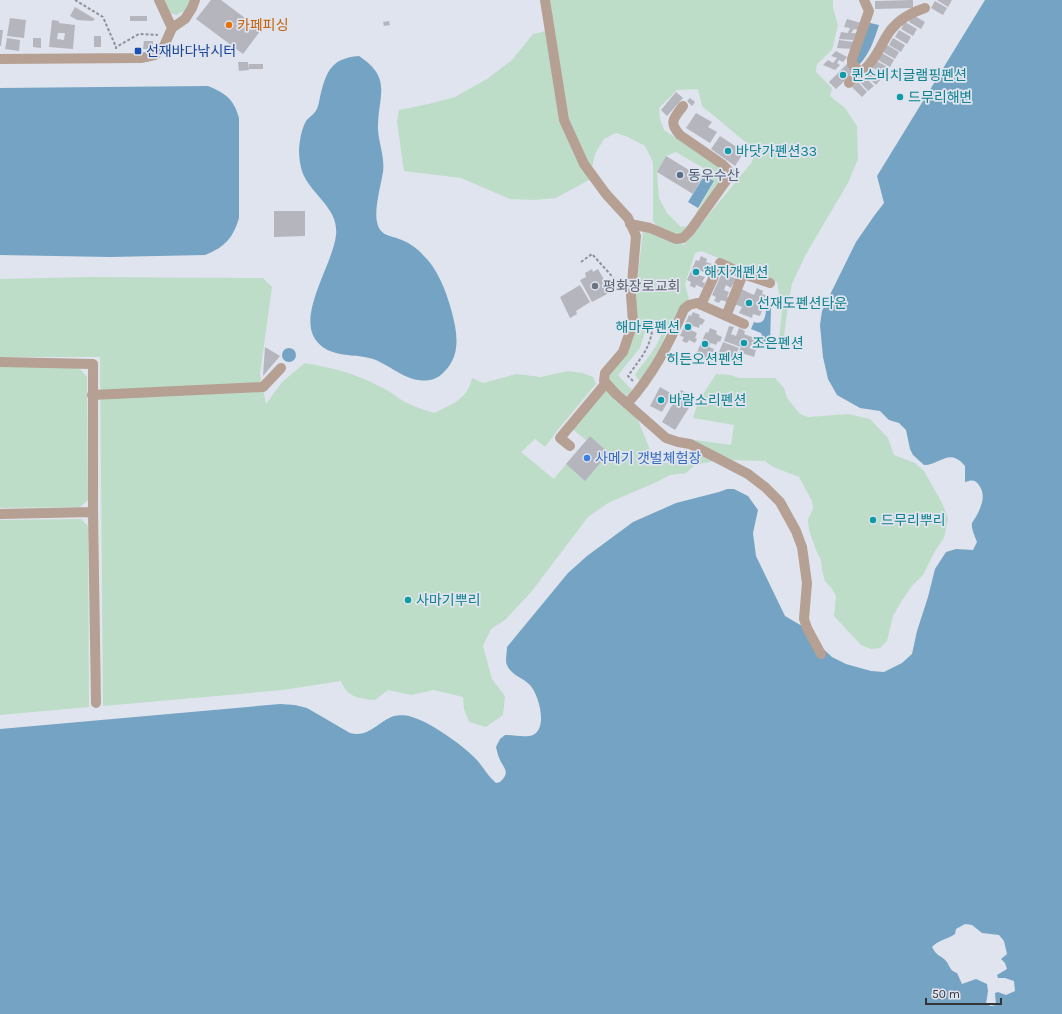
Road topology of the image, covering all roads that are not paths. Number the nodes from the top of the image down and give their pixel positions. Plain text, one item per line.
1 (159, 0) edge
2 (195, 0) edge
3 (545, 0) edge
4 (864, 0) edge
5 (925, 8) dead end
6 (171, 32) junction
7 (0, 59) edge
8 (859, 71) junction
9 (850, 83) dead end
10 (683, 106) dead end
11 (630, 224) junction
12 (743, 274) junction
13 (770, 282) dead end
14 (701, 305) junction
15 (726, 316) junction
16 (744, 324) dead end
17 (0, 362) edge
18 (281, 368) dead end
19 (606, 383) junction
20 (92, 395) junction
21 (628, 404) junction
22 (570, 446) dead end
23 (93, 512) junction
24 (0, 514) edge
25 (821, 654) dead end
26 (96, 703) dead end

1 - 6 lane
2 - 6 lane
3 - 11 lane
4 - 8 lane
5 - 8 lane
6 - 7 lane
8 - 9 lane
10 - 11 lane
11 - 19 lane
12 - 13 lane
12 - 14 lane
12 - 15 lane
14 - 15 lane
14 - 21 lane
15 - 16 lane
17 - 20 lane
18 - 20 lane
19 - 21 lane
19 - 22 lane
20 - 23 lane
21 - 25 lane
23 - 24 lane
23 - 26 lane

